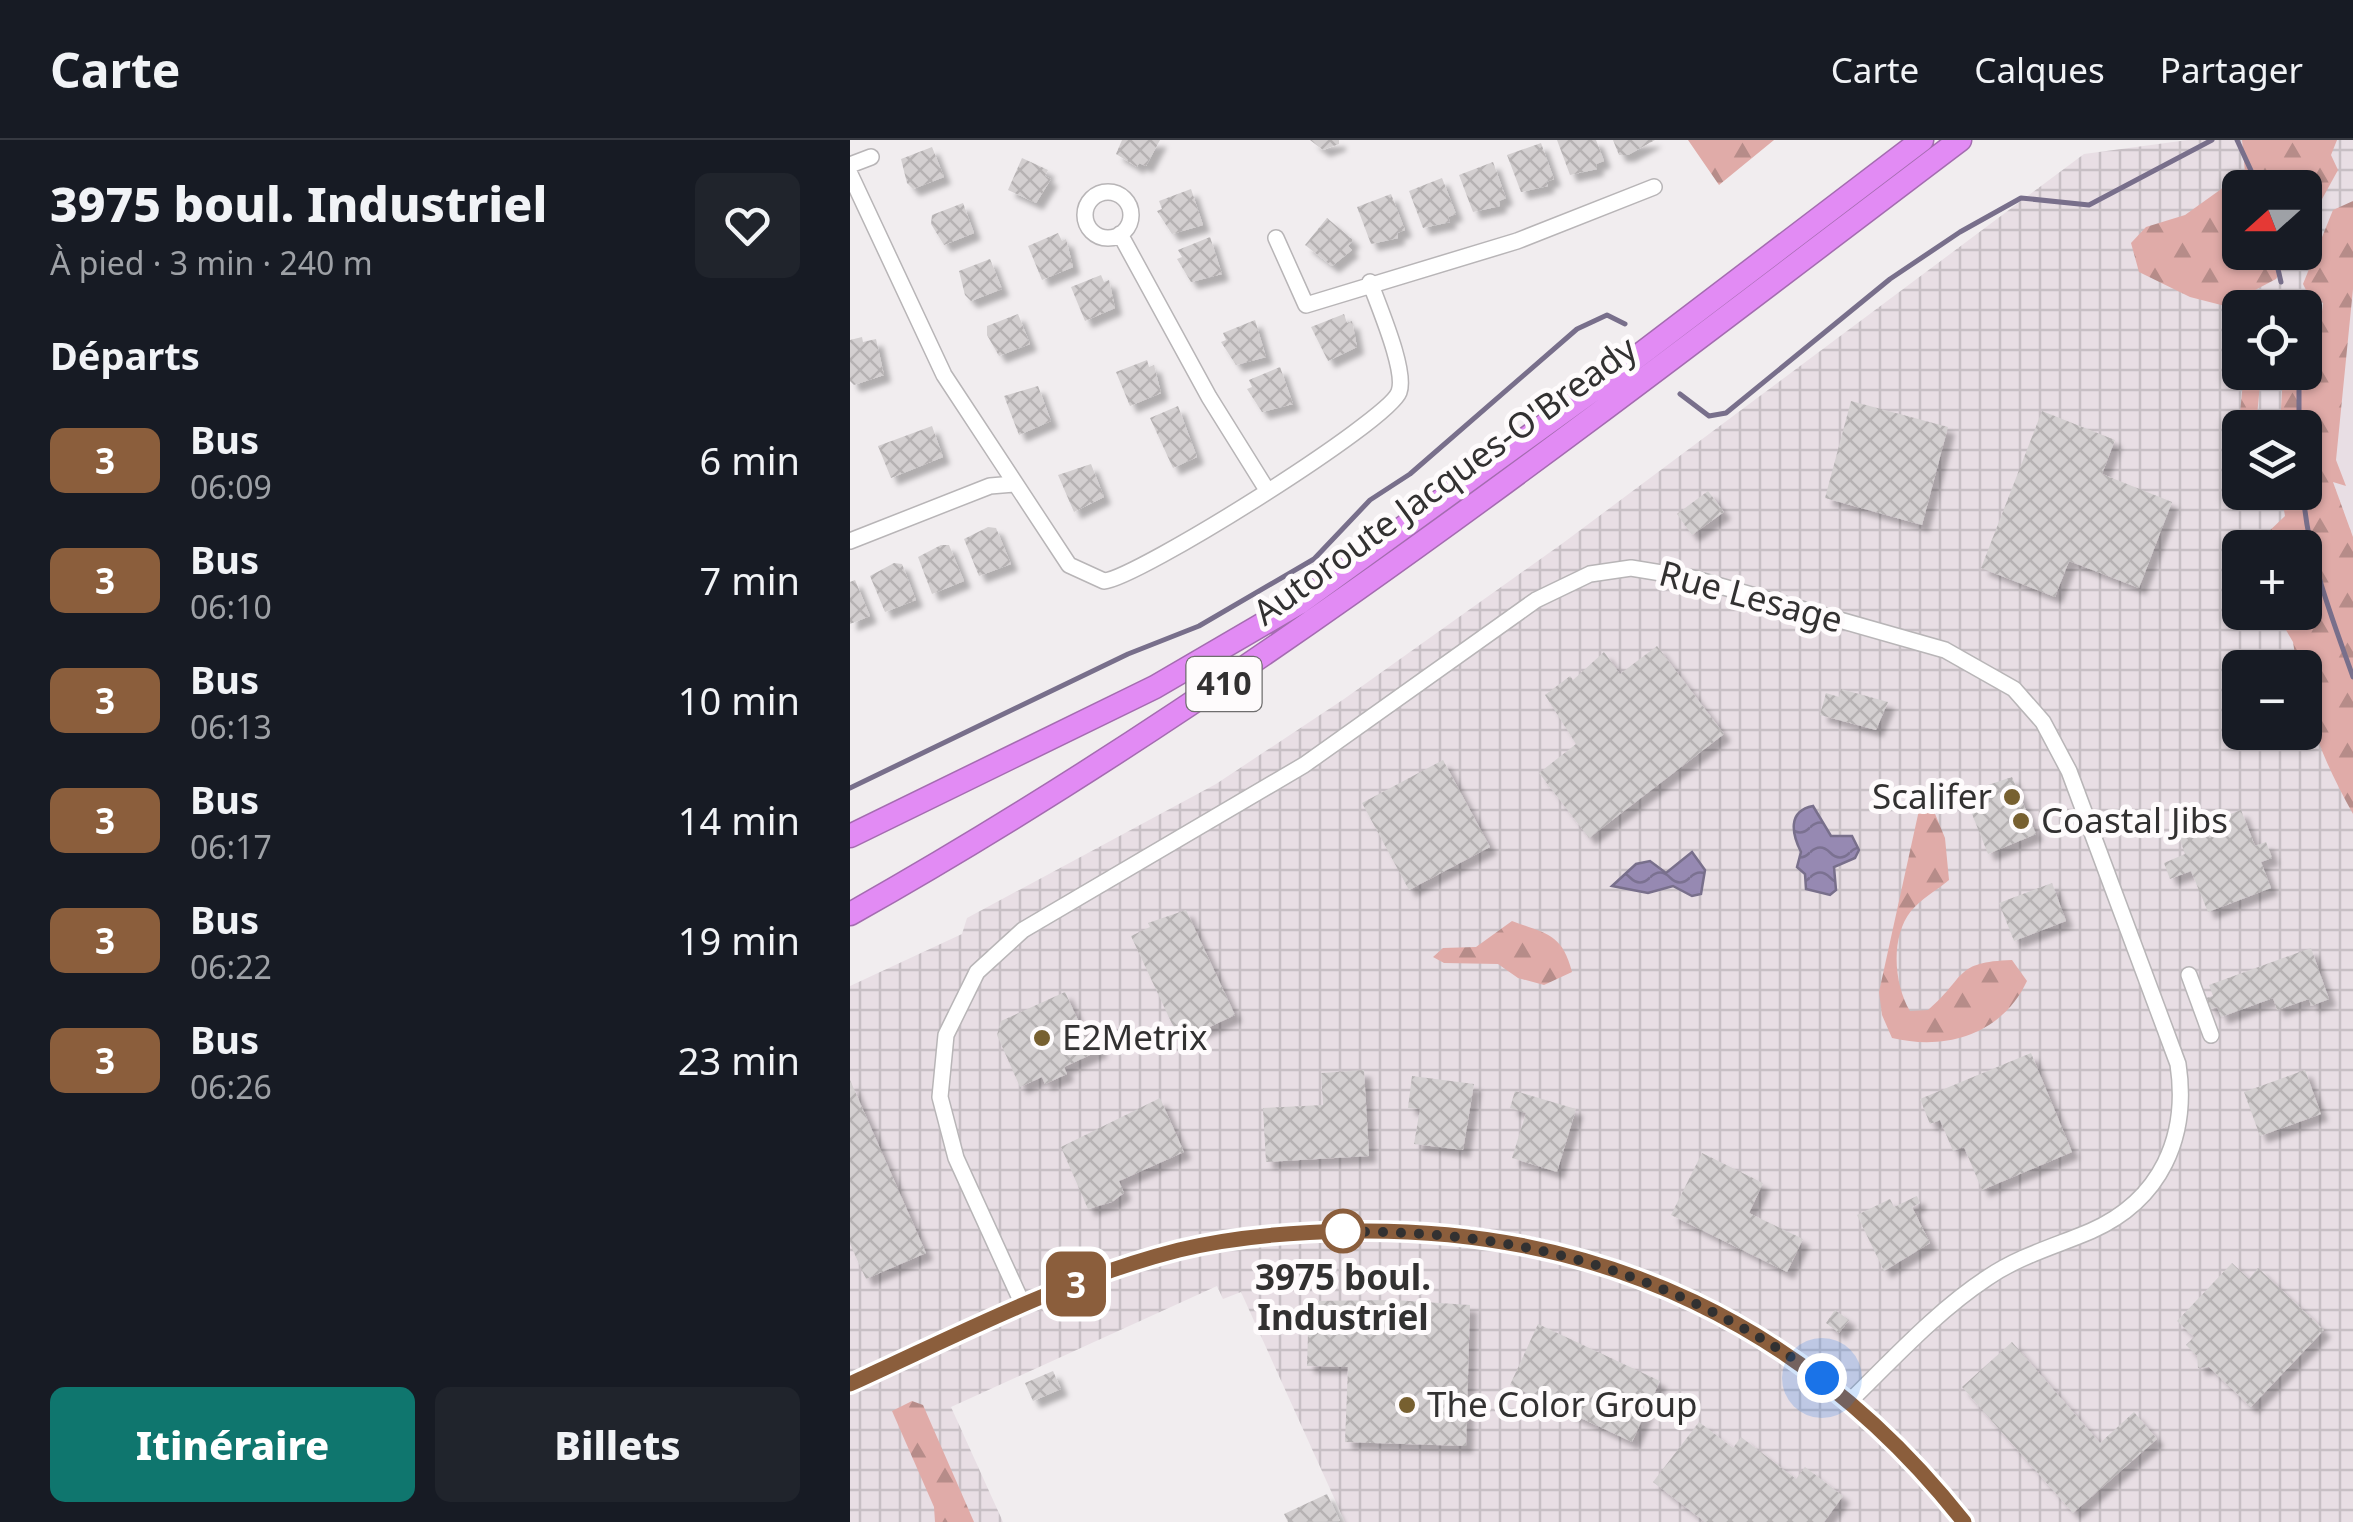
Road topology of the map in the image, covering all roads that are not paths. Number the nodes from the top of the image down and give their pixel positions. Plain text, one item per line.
1 (1906, 140) edge
2 (1922, 140) edge
3 (1960, 140) edge
4 (1976, 140) edge
5 (871, 157) dead end
6 (850, 165) edge
7 (850, 174) edge
8 (1916, 174) junction
9 (1866, 183) junction
10 (1654, 187) dead end
11 (1120, 234) dead end
12 (1276, 238) dead end
13 (1370, 282) junction
14 (1014, 484) junction
15 (1267, 490) junction
16 (850, 542) edge
17 (850, 836) edge
18 (850, 914) edge
19 (2189, 975) dead end
20 (2211, 1035) dead end
21 (1023, 1305) junction
22 (850, 1384) edge
23 (1850, 1400) junction
24 (1964, 1522) edge

1 - 9 highway
2 - 9 highway, Autoroute Jacques-O'Bready / 410
3 - 8 highway, Autoroute Jacques-O'Bready / 410
4 - 8 highway
5 - 6 street
7 - 14 street
8 - 18 highway, Autoroute Jacques-O'Bready / 410
9 - 17 highway, Autoroute Jacques-O'Bready / 410
10 - 13 street
11 - 15 street
12 - 13 street
13 - 15 street
14 - 15 street
14 - 16 street
19 - 20 street
21 - 22 main road
21 - 23 main road
21 - 23 street, Rue Lesage
23 - 24 main road

